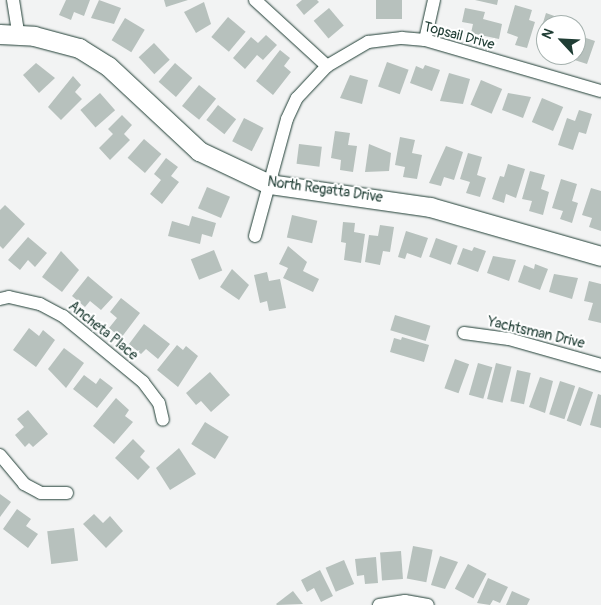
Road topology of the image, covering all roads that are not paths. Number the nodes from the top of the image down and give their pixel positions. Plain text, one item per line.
1 (14, 0) edge
2 (255, 0) edge
3 (434, 0) edge
4 (9, 33) edge
5 (425, 40) junction
6 (327, 66) junction
7 (601, 91) edge
8 (269, 184) junction
9 (255, 236) dead end
10 (601, 256) edge
11 (0, 299) edge
12 (464, 333) dead end
13 (601, 364) edge
14 (163, 420) dead end
15 (0, 455) edge
16 (67, 493) dead end
17 (379, 605) edge
18 (428, 605) edge

1 - 4 street
2 - 6 street
3 - 5 street
4 - 8 street, North Regatta Drive
5 - 6 street, Topsail Drive
5 - 7 street, Topsail Drive
6 - 8 street, Topsail Drive
8 - 9 street, Topsail Drive
8 - 10 street, North Regatta Drive
11 - 14 street, Ancheta Place
12 - 13 street, Yachtsman Drive
15 - 16 street
17 - 18 street

